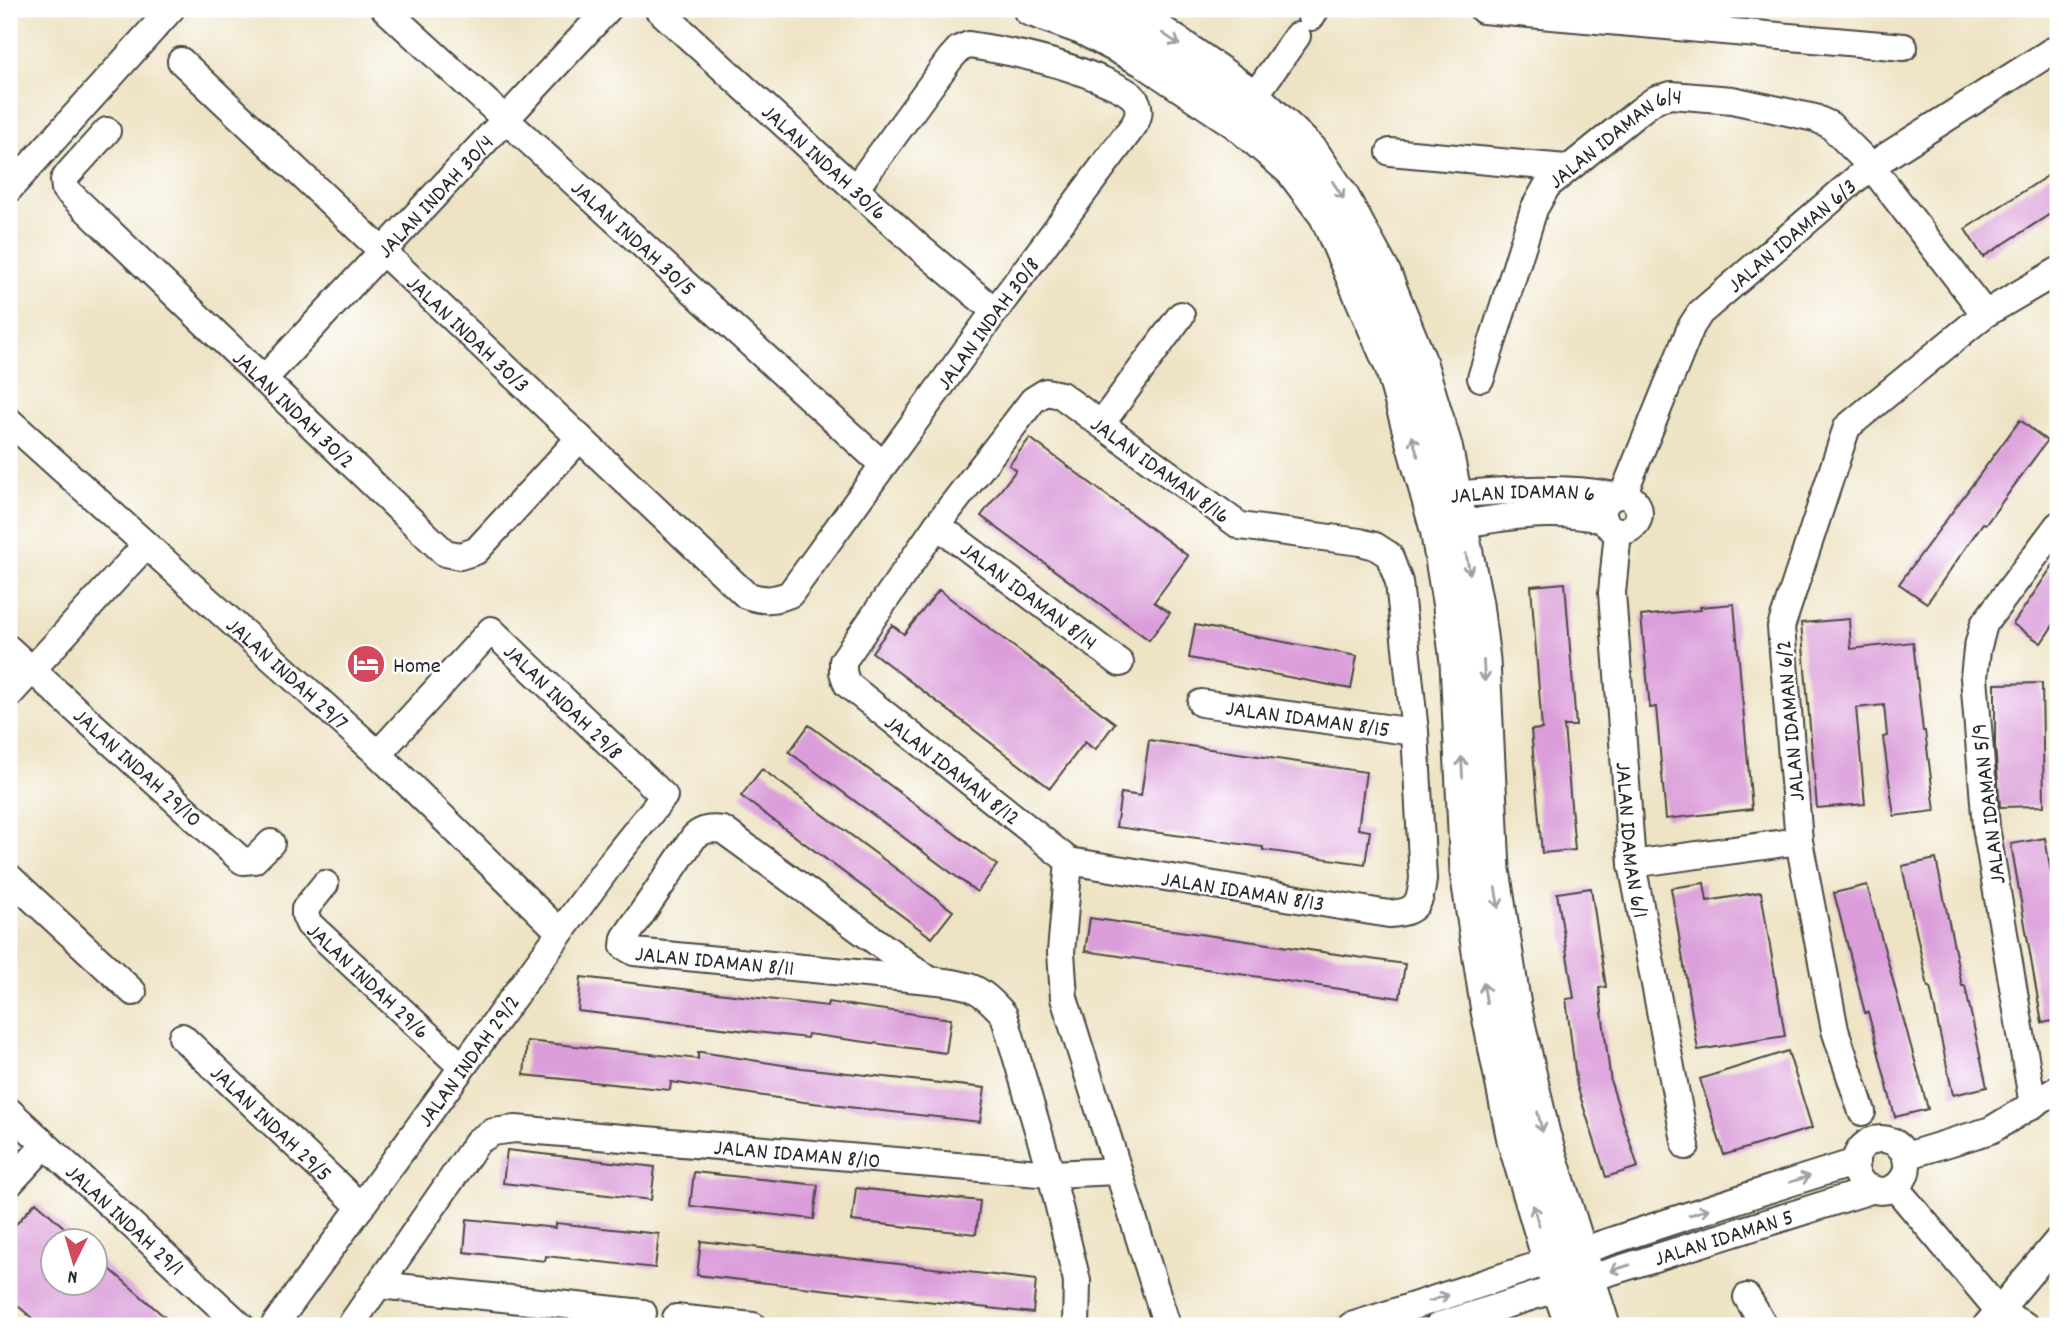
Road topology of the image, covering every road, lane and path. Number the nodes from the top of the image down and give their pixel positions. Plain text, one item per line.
1 (171, 9) edge
2 (385, 9) edge
3 (608, 9) edge
4 (658, 9) edge
5 (1030, 9) edge
6 (1110, 9) edge
7 (1483, 10) edge
8 (1308, 20) edge
9 (1737, 20) edge
10 (150, 32) junction
11 (1904, 47) dead end
12 (2052, 51) dead end
13 (1245, 110) junction
14 (506, 118) junction
15 (107, 131) dead end
16 (1390, 152) dead end
17 (1871, 166) junction
18 (1566, 168) junction
19 (11, 182) edge
20 (855, 189) junction
21 (383, 252) junction
22 (2058, 271) edge
23 (995, 311) junction
24 (1985, 314) junction
25 (1181, 315) dead end
26 (1481, 378) dead end
27 (263, 380) junction
28 (9, 421) edge
29 (1101, 424) junction
30 (580, 438) junction
31 (883, 464) junction
32 (1620, 495) junction
33 (1445, 511) junction
34 (937, 525) junction
35 (1611, 525) junction
36 (2058, 525) edge
37 (145, 546) junction
38 (760, 600) joint
39 (9, 649) edge
40 (1120, 663) dead end
41 (31, 670) junction
42 (9, 695) edge
43 (1201, 703) dead end
44 (1415, 732) junction
45 (378, 754) junction
46 (664, 796) joint
47 (1799, 841) junction
48 (271, 843) dead end
49 (1069, 861) junction
50 (1632, 864) junction
51 (9, 877) edge
52 (325, 884) dead end
53 (561, 932) junction
54 (929, 980) junction
55 (133, 992) dead end
56 (182, 1037) dead end
57 (462, 1067) junction
58 (2058, 1089) edge
59 (2034, 1105) junction
60 (9, 1111) edge
61 (1861, 1112) dead end
62 (46, 1145) junction
63 (1686, 1146) dead end
64 (1906, 1156) junction
65 (1856, 1162) junction
66 (1118, 1171) junction
67 (1051, 1174) junction
68 (9, 1184) edge
69 (1884, 1188) junction
70 (361, 1207) junction
71 (2058, 1240) edge
72 (1569, 1270) junction
73 (379, 1285) junction
74 (1747, 1297) dead end
75 (643, 1313) dead end
76 (676, 1318) dead end
77 (1992, 1319) edge
78 (1363, 1325) edge
79 (242, 1326) edge
80 (274, 1326) edge
81 (350, 1326) edge
82 (753, 1326) edge
83 (1076, 1326) edge
84 (1167, 1326) edge
85 (1438, 1326) edge
86 (1572, 1326) edge
87 (1603, 1326) edge
88 (1764, 1326) edge
89 (2026, 1326) edge

1 - 10 street
2 - 14 street, JALAN INDAH 30/5
3 - 14 street, JALAN INDAH 30/4
4 - 20 street, JALAN INDAH 30/6
5 - 13 main road
6 -> 13 main road
7 - 9 street
8 - 13 street
9 - 11 street
10 - 19 street
10 - 21 street, JALAN INDAH 30/3
12 - 17 street, JALAN IDAMAN 6/3
13 - 33 main road
14 - 21 street, JALAN INDAH 30/4
14 - 31 street, JALAN INDAH 30/5
15 - 27 street, JALAN INDAH 30/2
16 - 18 street
17 - 18 street, JALAN IDAMAN 6/4
17 - 24 street, JALAN IDAMAN 6/4
17 - 32 street, JALAN IDAMAN 6/3
18 - 26 street, JALAN IDAMAN 6/4
20 - 23 street, JALAN INDAH 30/6
20 - 23 street, JALAN INDAH 30/8
21 - 27 street, JALAN INDAH 30/4
21 - 30 street, JALAN INDAH 30/3
22 - 24 street, JALAN IDAMAN 6/2
23 - 31 street, JALAN INDAH 30/8
24 - 47 street, JALAN IDAMAN 6/2
25 - 29 street
27 - 30 street, JALAN INDAH 30/2
28 - 37 street, JALAN INDAH 29/7
29 - 34 street, JALAN IDAMAN 8/16
29 - 44 street, JALAN IDAMAN 8/16
30 - 38 street, JALAN INDAH 30/3
31 - 38 street, JALAN INDAH 30/8
32 - 33 street, JALAN IDAMAN 6
32 - 35 street
33 - 35 street, JALAN IDAMAN 6
33 - 72 main road
34 - 40 street, JALAN IDAMAN 8/14
34 - 49 street, JALAN IDAMAN 8/12
35 - 50 street, JALAN IDAMAN 6/1
36 - 59 street, JALAN IDAMAN 5/9
37 - 41 street
37 - 45 street, JALAN INDAH 29/7
39 - 41 street, JALAN INDAH 29/10
41 - 42 street
41 - 48 street, JALAN INDAH 29/10
43 - 44 street, JALAN IDAMAN 8/15
44 - 49 street, JALAN IDAMAN 8/13
45 - 46 street, JALAN INDAH 29/8
45 - 53 street, JALAN INDAH 29/7
46 - 53 street, JALAN INDAH 29/2
47 - 50 street
47 - 61 street, JALAN IDAMAN 6/2
49 - 66 street
50 - 63 street, JALAN IDAMAN 6/1
51 - 55 street
52 - 57 street, JALAN INDAH 29/6
53 - 57 street, JALAN INDAH 29/2
54 - 54 street, JALAN IDAMAN 8/11
54 - 67 street, JALAN IDAMAN 8/11
56 - 70 street, JALAN INDAH 29/5
57 - 70 street, JALAN INDAH 29/2
58 - 59 street
59 - 64 street
60 - 62 street, JALAN INDAH 29/1
62 - 68 street
62 - 79 street, JALAN INDAH 29/1
64 - 65 street
64 - 69 street
65 - 69 street
72 -> 65 street, JALAN IDAMAN 5
66 - 67 street, JALAN IDAMAN 8/10
66 - 84 street
67 - 73 street, JALAN IDAMAN 8/10
67 - 83 street
69 -> 72 street, JALAN IDAMAN 5
69 - 77 street
70 - 80 street, JALAN INDAH 29/2
71 - 77 street
78 -> 72 street
72 - 85 street
72 - 86 main road
72 - 87 main road
73 - 75 street
73 - 81 street
74 - 88 street
76 - 82 street
77 - 89 street

